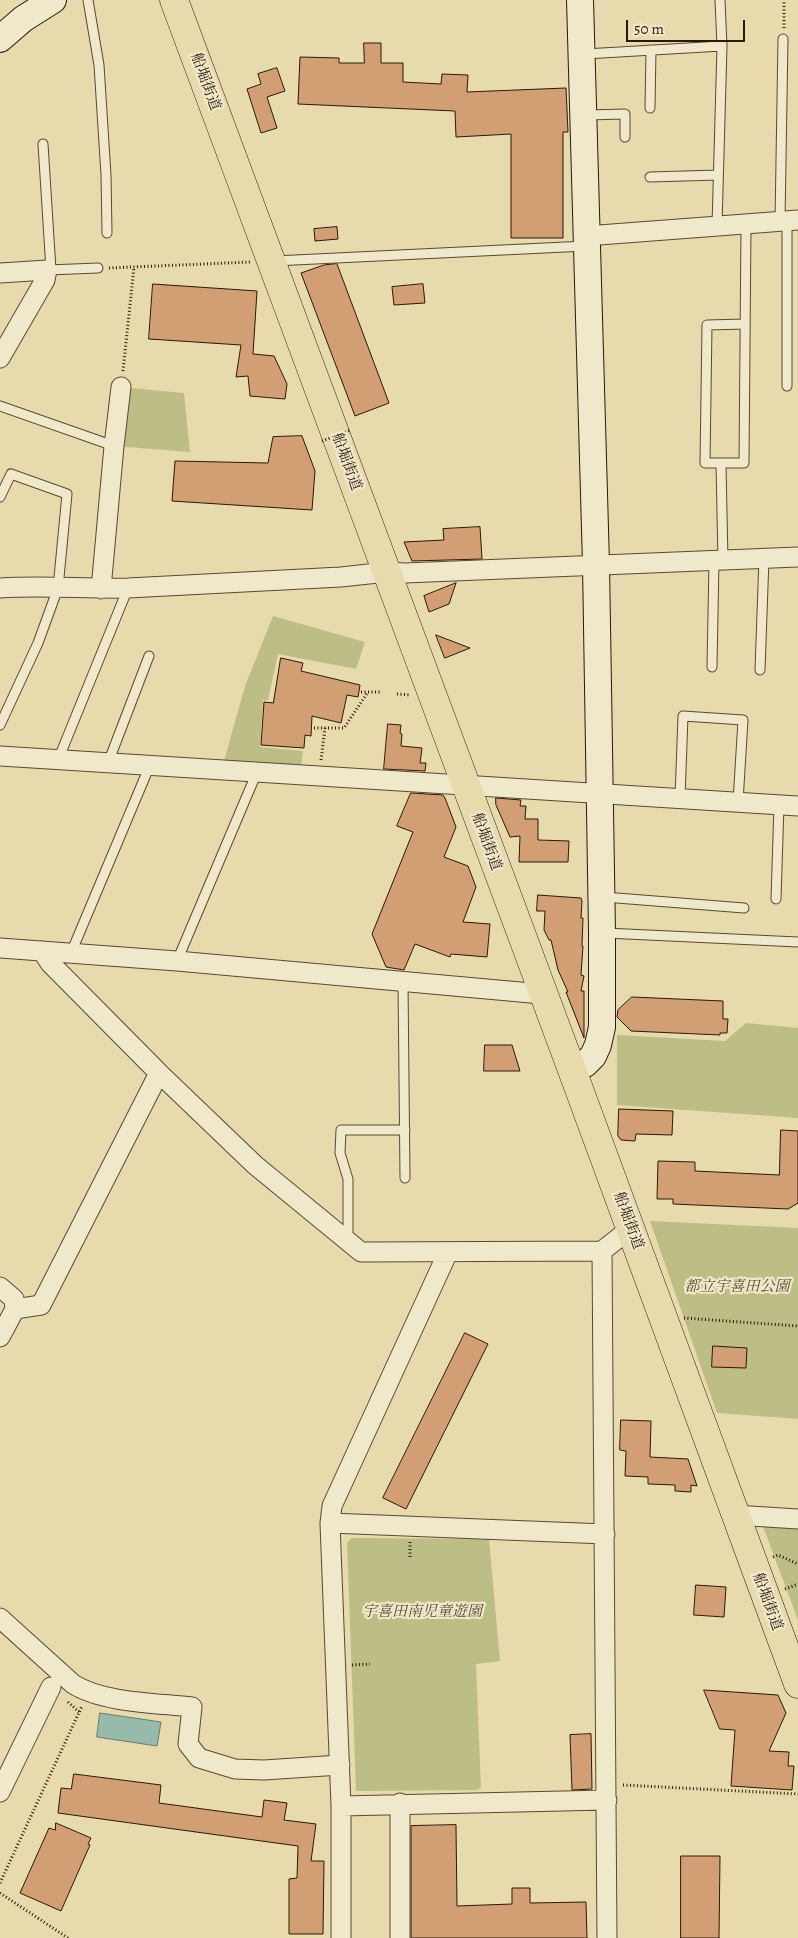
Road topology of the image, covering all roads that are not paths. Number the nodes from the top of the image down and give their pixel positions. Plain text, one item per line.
1 (53, 0) edge
2 (88, 0) edge
3 (174, 0) edge
4 (580, 0) edge
5 (720, 0) edge
6 (783, 39) road end
7 (0, 40) edge
8 (722, 46) junction
9 (651, 50) junction
10 (582, 54) junction
11 (650, 108) dead end
12 (583, 115) junction
13 (625, 137) dead end
14 (43, 144) dead end
15 (718, 175) junction
16 (650, 177) dead end
17 (788, 221) edge
18 (746, 225) junction
19 (717, 226) junction
20 (107, 233) dead end
21 (587, 241) junction
22 (272, 262) junction
23 (98, 268) road end
24 (49, 270) junction
25 (0, 274) edge
26 (746, 324) junction
27 (0, 358) edge
28 (787, 386) dead end
29 (121, 387) road end
30 (0, 406) edge
31 (114, 446) junction
32 (721, 464) junction
33 (0, 497) edge
34 (798, 556) edge
35 (764, 558) junction
36 (719, 561) junction
37 (596, 564) junction
38 (387, 572) junction
39 (0, 588) edge
40 (58, 588) junction
41 (128, 588) junction
42 (101, 589) junction
43 (149, 656) dead end
44 (712, 667) dead end
45 (760, 670) dead end
46 (0, 725) edge
47 (0, 756) edge
48 (58, 760) junction
49 (108, 763) junction
50 (150, 765) junction
51 (257, 772) junction
52 (465, 785) junction
53 (598, 793) junction
54 (680, 798) junction
55 (738, 802) junction
56 (778, 805) junction
57 (798, 806) edge
58 (601, 897) junction
59 (776, 898) dead end
60 (744, 908) dead end
61 (602, 933) junction
62 (798, 942) edge
63 (0, 948) edge
64 (42, 951) junction
65 (71, 954) junction
66 (177, 961) junction
67 (403, 982) junction
68 (542, 994) junction
69 (572, 1070) junction
70 (159, 1073) junction
71 (405, 1130) junction
72 (406, 1178) dead end
73 (630, 1230) junction
74 (348, 1241) junction
75 (602, 1251) junction
76 (448, 1252) junction
77 (0, 1287) edge
78 (15, 1309) junction
79 (0, 1337) edge
80 (735, 1515) junction
81 (798, 1519) edge
82 (330, 1522) junction
83 (604, 1534) junction
84 (0, 1618) edge
85 (798, 1684) edge
86 (51, 1687) dead end
87 (340, 1765) junction
88 (0, 1792) edge
89 (607, 1792) junction
90 (400, 1803) junction
91 (341, 1806) junction
92 (340, 1938) edge
93 (400, 1938) edge
94 (607, 1938) edge

1 - 7 street
2 - 20 lane
3 - 22 main road, 船堀街道
4 - 10 street
5 - 8 lane
6 - 17 lane
8 - 9 lane
8 - 15 lane
9 - 10 lane
9 - 11 lane
10 - 12 street
12 - 13 lane
12 - 21 street
14 - 24 lane
15 - 16 lane
15 - 19 lane
17 - 18 street
17 - 28 lane
18 - 19 street
18 - 26 lane
19 - 21 street
21 - 22 lane
21 - 37 street
22 - 38 main road, 船堀街道
23 - 24 lane
24 - 25 street
24 - 27 street
26 - 32 lane
26 - 32 lane
29 - 31 street
30 - 31 lane
31 - 42 street
32 - 36 lane
33 - 40 lane
34 - 35 street
35 - 36 street
35 - 45 lane
36 - 37 street
36 - 44 lane
37 - 38 street
37 - 53 street
38 - 41 street
38 - 52 main road, 船堀街道
39 - 40 street
40 - 42 street
40 - 46 lane
41 - 42 street
41 - 48 lane
43 - 49 lane
47 - 48 street
48 - 49 street
49 - 50 street
50 - 51 street
50 - 65 lane
51 - 52 street
51 - 66 lane
52 - 53 street
52 - 68 main road, 船堀街道
53 - 54 street
53 - 58 street
54 - 55 street
54 - 55 lane
55 - 56 street
56 - 57 street
56 - 59 lane
58 - 60 lane
58 - 61 street
61 - 62 lane
61 - 69 street
63 - 64 street
64 - 65 street
64 - 70 street
65 - 66 street
66 - 67 street
67 - 68 street
67 - 71 lane
68 - 69 main road, 船堀街道
69 - 73 main road, 船堀街道
70 - 74 street
70 - 78 street
71 - 72 lane
71 - 74 lane
73 - 75 street
73 - 80 main road, 船堀街道
74 - 76 street
75 - 76 street
75 - 83 street
76 - 82 street
77 - 78 street
78 - 79 street
80 - 81 street
80 - 85 main road, 船堀街道
82 - 83 street
82 - 87 street
83 - 89 street
84 - 87 street
86 - 88 street
87 - 91 street
89 - 90 street
89 - 94 street
90 - 91 street
90 - 93 street
91 - 92 street

